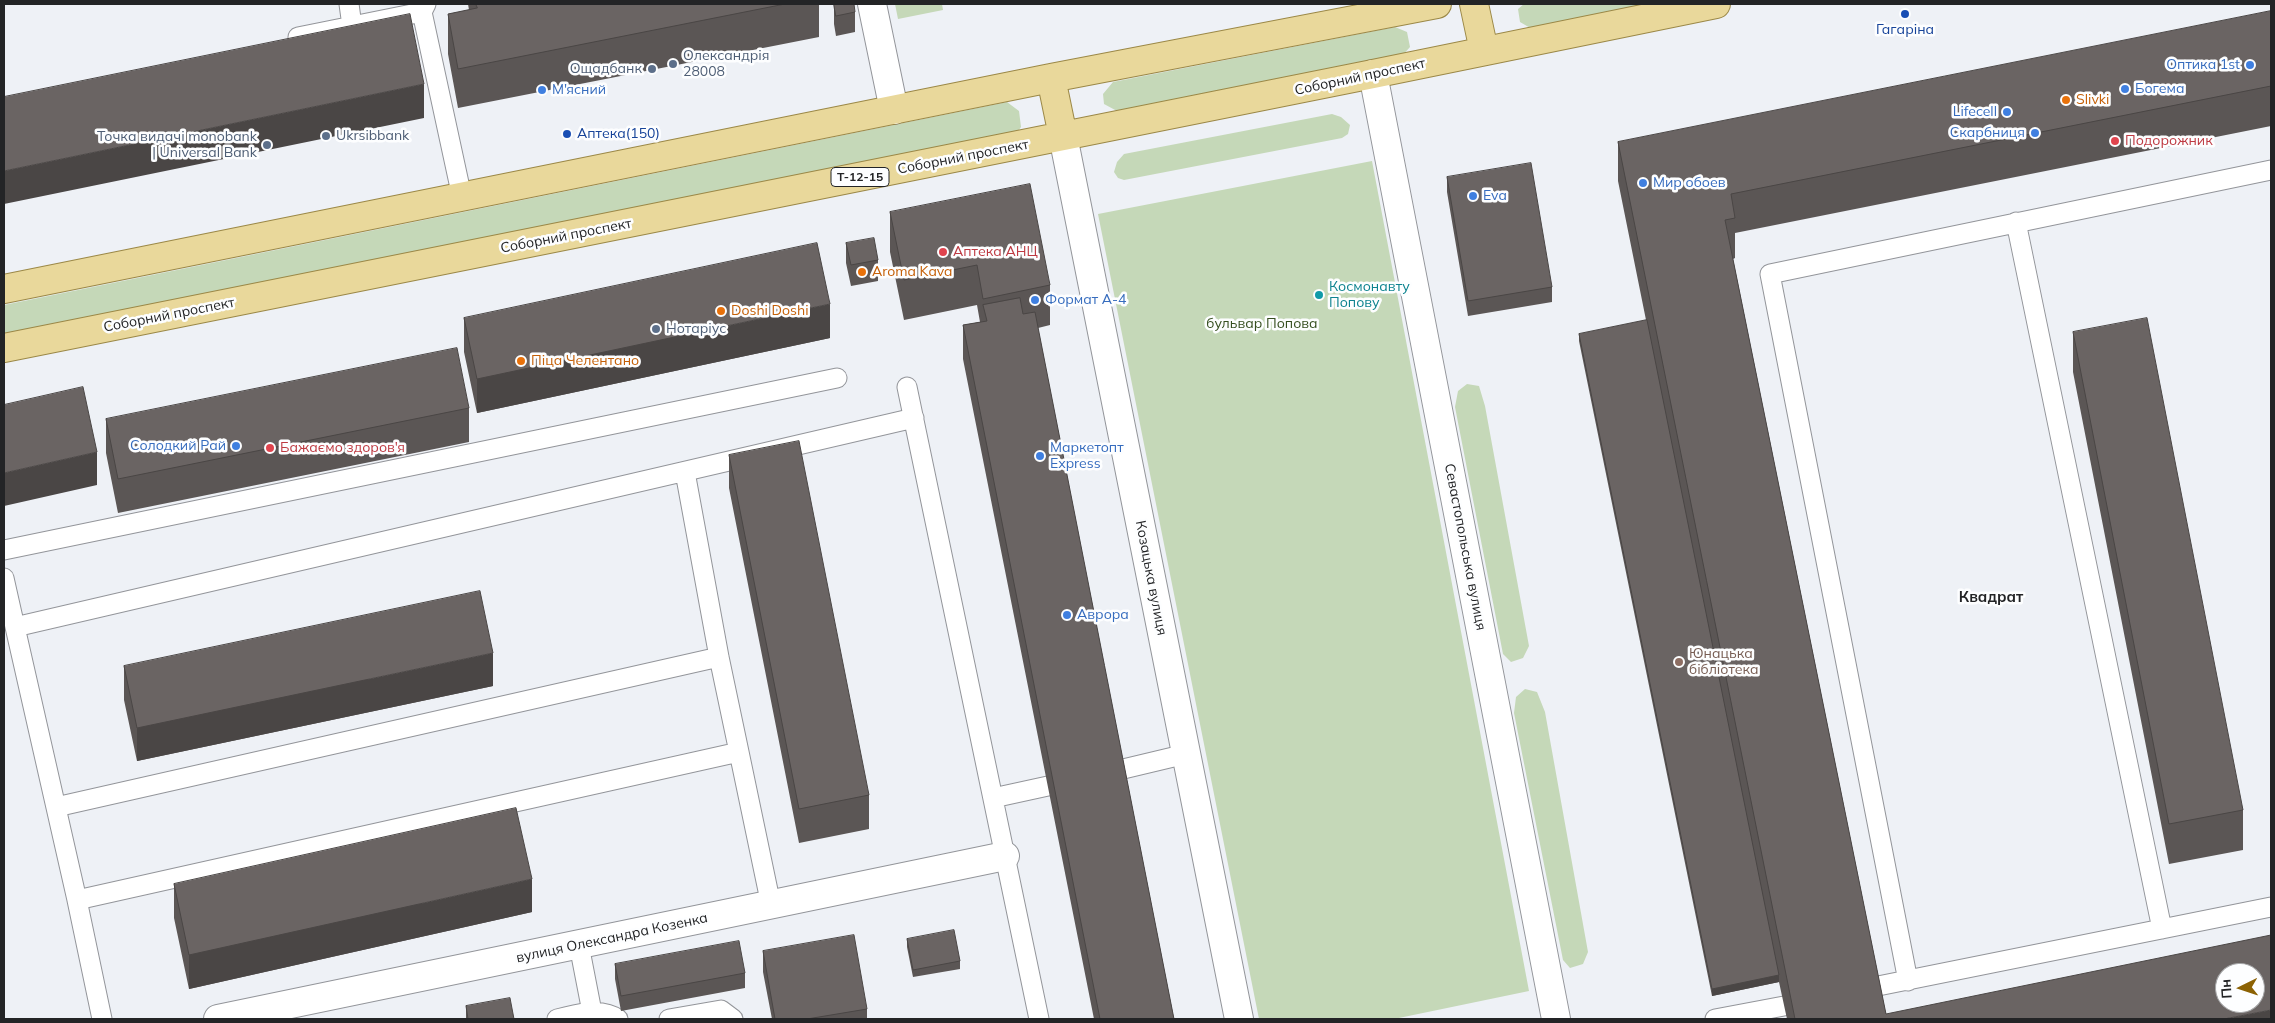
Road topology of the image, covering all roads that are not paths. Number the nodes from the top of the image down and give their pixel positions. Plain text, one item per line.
1 (349, 4) edge
2 (872, 4) edge
3 (1437, 4) edge
4 (1474, 4) edge
5 (1709, 4) edge
6 (424, 8) edge
7 (352, 26) junction
8 (285, 40) edge
9 (1484, 51) junction
10 (1373, 74) junction
11 (1051, 78) junction
12 (894, 110) junction
13 (1063, 136) junction
14 (2271, 170) edge
15 (462, 197) junction
16 (2016, 222) junction
17 (4, 289) edge
18 (4, 348) edge
19 (836, 378) dead end
20 (908, 387) dead end
21 (914, 418) junction
22 (685, 472) junction
23 (4, 550) edge
24 (4, 578) edge
25 (15, 627) junction
26 (719, 657) junction
27 (739, 752) junction
28 (1186, 754) junction
29 (1119, 770) edge
30 (1048, 786) edge
31 (993, 798) junction
32 (56, 808) junction
33 (1005, 856) junction
34 (77, 900) junction
35 (771, 905) junction
36 (2271, 908) edge
37 (2162, 929) junction
38 (579, 944) junction
39 (1908, 981) junction
40 (1872, 987) edge
41 (1784, 1006) edge
42 (592, 1012) junction
43 (102, 1019) edge
44 (218, 1019) edge
45 (557, 1019) edge
46 (618, 1019) edge
47 (669, 1019) edge
48 (732, 1019) edge
49 (1039, 1019) edge
50 (1239, 1019) edge
51 (1556, 1019) edge
52 (1715, 1019) edge

1 - 7 lane
2 - 12 street
3 - 11 main road
4 - 9 main road
5 - 9 main road, Соборний проспект / Т-12-15
6 - 7 lane
6 - 15 lane
7 - 8 lane
9 - 10 main road, Соборний проспект / Т-12-15
10 - 13 main road, Соборний проспект / Т-12-15
10 - 51 street, Севастопольська вулиця
11 - 12 main road
11 - 13 main road
12 - 15 main road
13 - 18 main road, Соборний проспект / Т-12-15
13 - 28 street, Козацька вулиця
14 - 16 lane
15 - 17 main road
16 - 37 lane
16 - 39 lane
19 - 23 lane
20 - 21 lane
21 - 22 lane
21 - 31 lane
22 - 25 lane
22 - 26 lane
24 - 25 lane
25 - 32 lane
26 - 27 lane
26 - 32 lane
27 - 34 lane
27 - 35 lane
28 - 29 lane
28 - 50 street, Козацька вулиця
30 - 31 lane
31 - 33 lane
32 - 34 lane
33 - 35 street, вулиця Олександра Козенка
33 - 49 lane
34 - 43 lane
35 - 38 street, вулиця Олександра Козенка
36 - 37 lane
37 - 39 lane
38 - 42 lane
38 - 44 street, вулиця Олександра Козенка
39 - 40 lane
41 - 52 lane
42 - 45 lane
42 - 46 lane
47 - 48 lane

